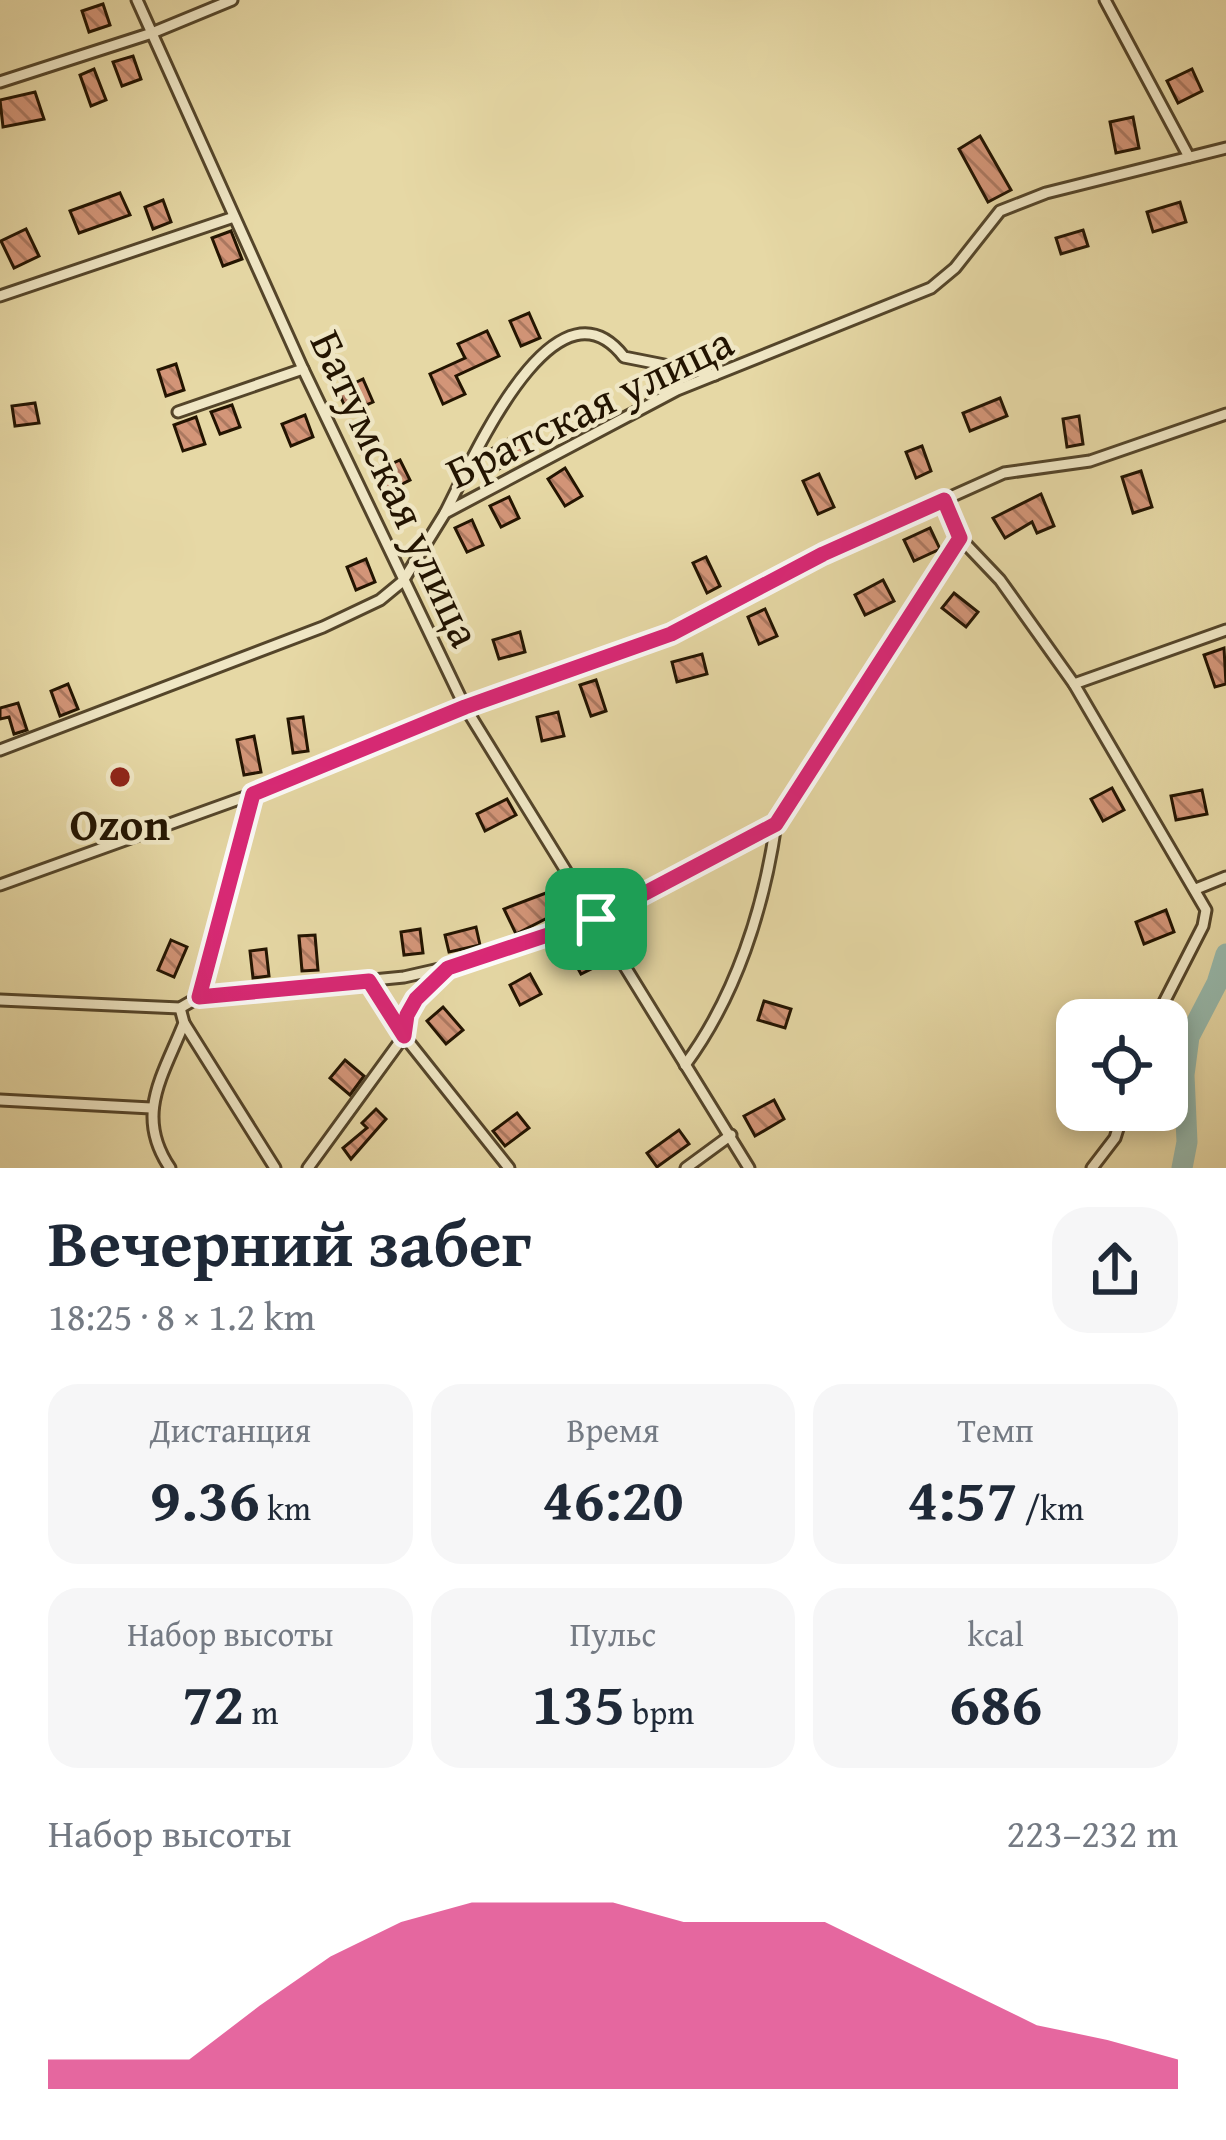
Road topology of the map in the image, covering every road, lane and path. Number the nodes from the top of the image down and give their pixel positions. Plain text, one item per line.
1 (136, 0) edge
2 (232, 0) edge
3 (1105, 0) edge
4 (152, 33) junction
5 (0, 82) edge
6 (1226, 148) edge
7 (1189, 157) junction
8 (234, 218) junction
9 (0, 296) edge
10 (303, 369) junction
11 (716, 375) junction
12 (178, 412) dead end
13 (1226, 414) edge
14 (944, 500) junction
15 (445, 513) junction
16 (960, 538) junction
17 (403, 581) junction
18 (1226, 630) edge
19 (1074, 684) junction
20 (465, 707) junction
21 (0, 750) edge
22 (253, 794) junction
23 (776, 824) junction
24 (1226, 877) edge
25 (0, 885) edge
26 (1196, 889) junction
27 (596, 919) junction
28 (448, 968) junction
29 (369, 981) junction
30 (199, 997) junction
31 (1166, 999) edge
32 (0, 1000) edge
33 (180, 1008) junction
34 (184, 1023) junction
35 (404, 1036) junction
36 (685, 1065) junction
37 (0, 1100) edge
38 (151, 1108) junction
39 (1116, 1131) edge
40 (730, 1135) junction
41 (170, 1168) edge
42 (275, 1168) edge
43 (308, 1168) edge
44 (508, 1168) edge
45 (686, 1168) edge
46 (749, 1168) edge
47 (1092, 1168) edge

1 - 4 street, Батумская улица
2 - 4 street
3 - 7 street
4 - 5 street
4 - 8 street, Батумская улица
6 - 7 street, Братская улица
7 - 11 street, Братская улица
8 - 9 street
8 - 10 street, Батумская улица
10 - 12 street
10 - 17 street, Батумская улица
11 - 15 street, Братская улица
11 - 15 street
13 - 14 street
14 - 16 street
14 - 20 street
15 - 17 street, Братская улица
16 - 19 street
16 - 23 street
17 - 20 street, Батумская улица
17 - 21 street, Братская улица
18 - 19 street
19 - 26 street
20 - 22 street
20 - 27 street, Батумская улица
22 - 25 street
22 - 30 street
23 - 27 street
23 - 36 street
24 - 26 street
26 - 31 street
27 - 28 street
27 - 36 street, Батумская улица
28 - 29 street
28 - 35 street
29 - 30 street
29 - 35 street
30 - 33 street
32 - 33 street
33 - 34 street
34 - 38 street
34 - 42 street
35 - 43 street
35 - 44 street
36 - 40 street, Батумская улица
37 - 38 street
38 - 41 street
39 - 47 street
40 - 45 street
40 - 46 street, Батумская улица

